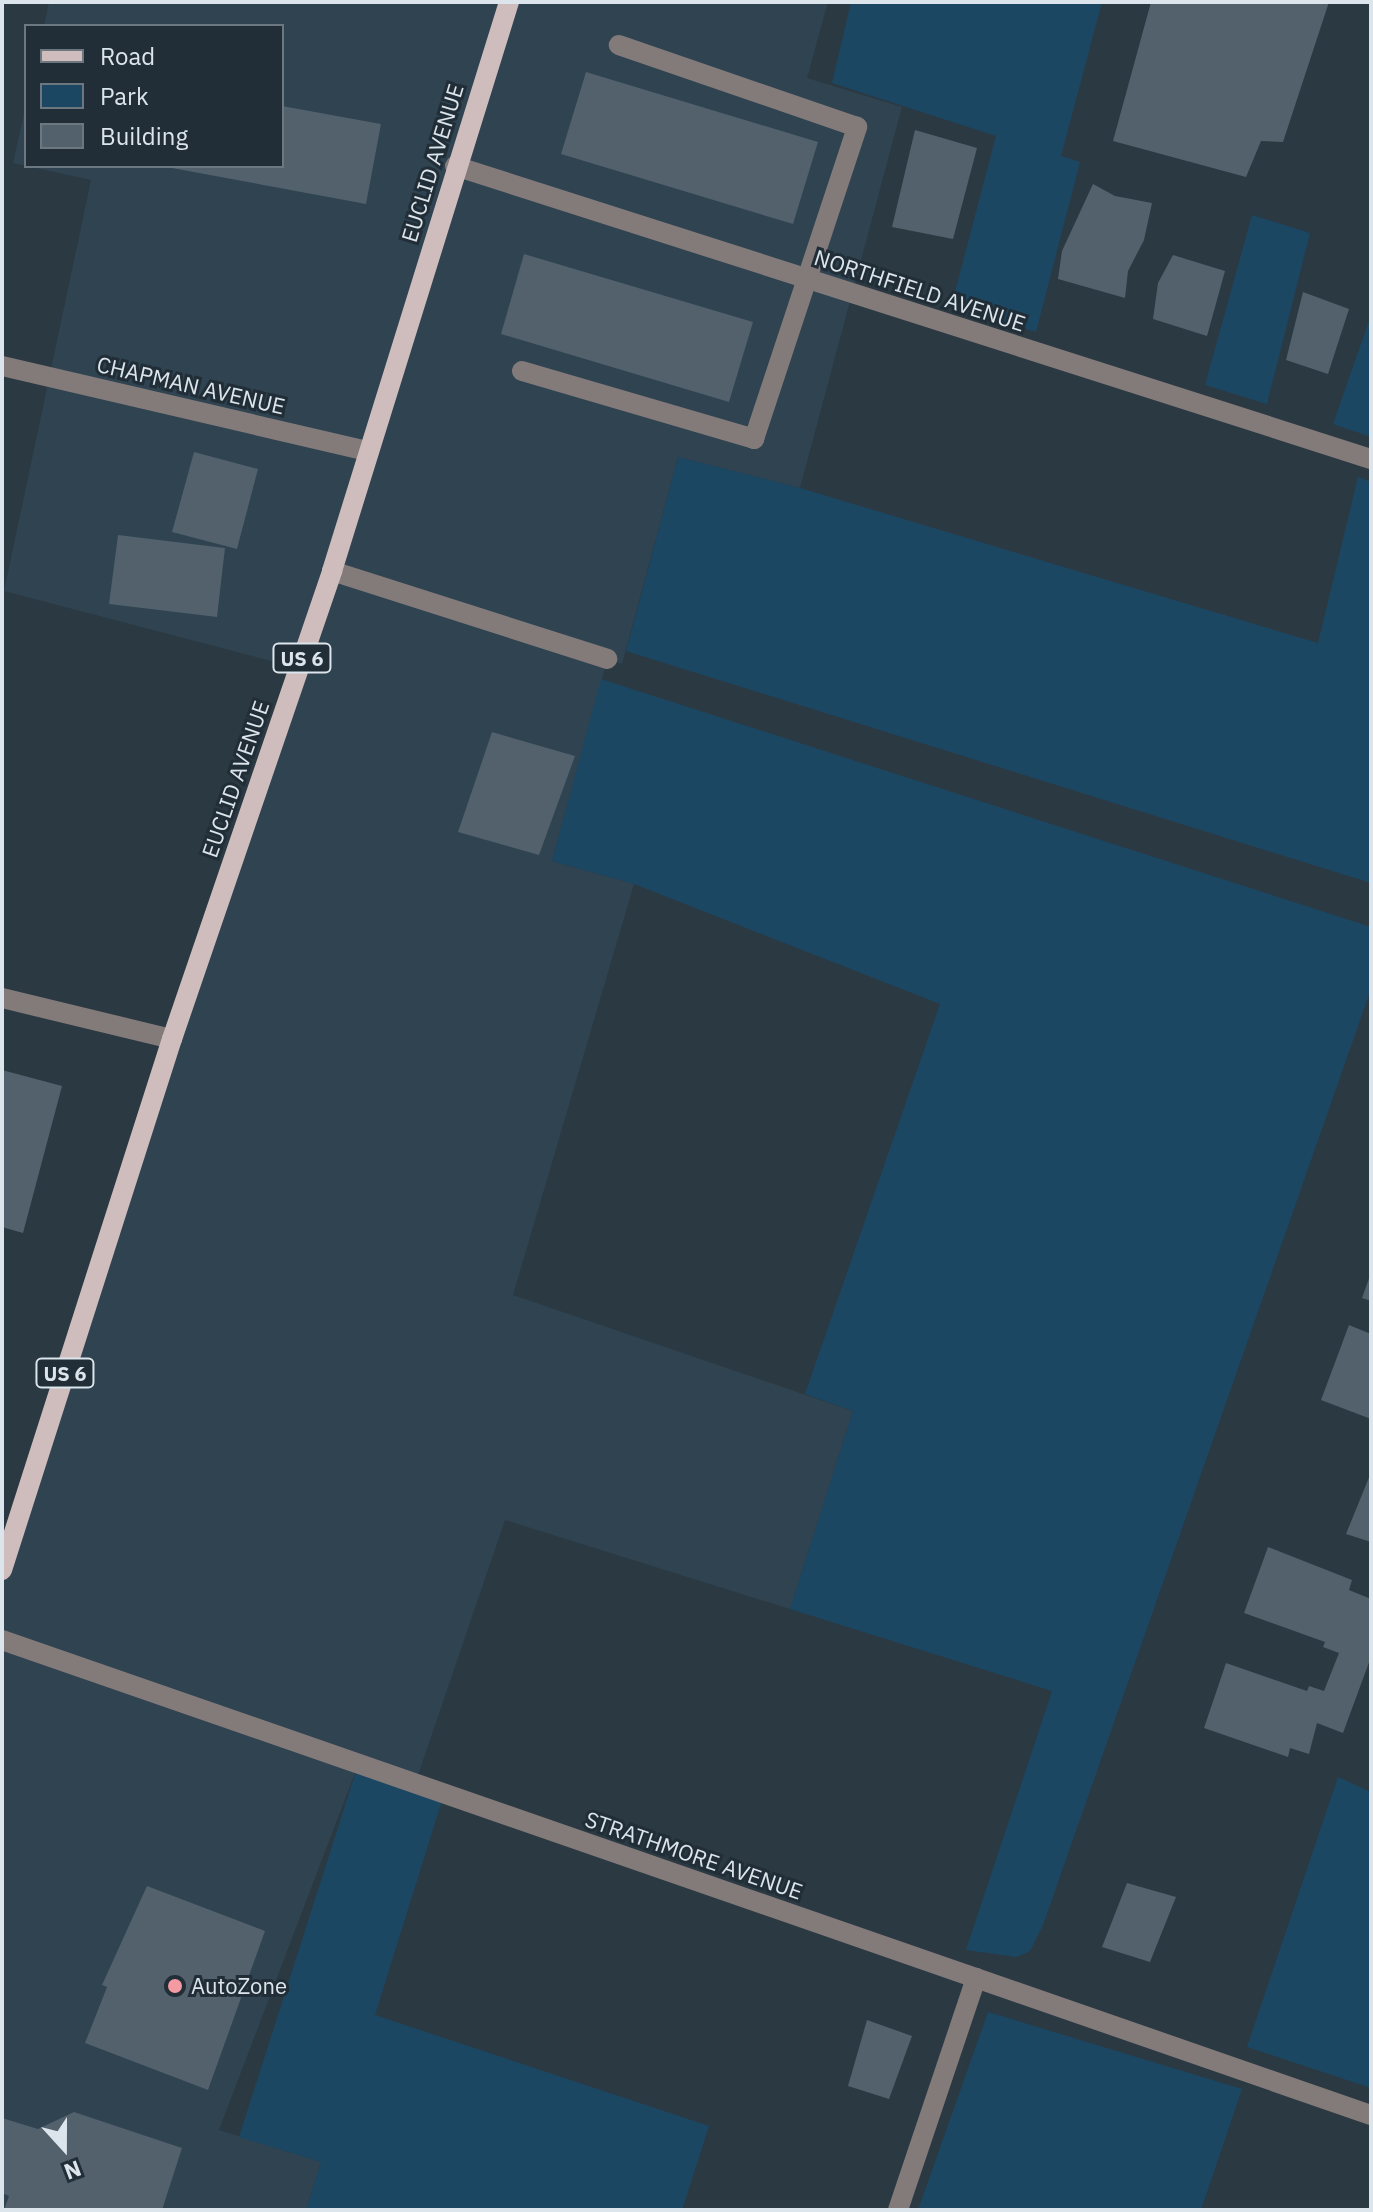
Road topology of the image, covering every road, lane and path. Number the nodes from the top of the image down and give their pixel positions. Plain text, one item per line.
1 (509, 2) edge
2 (619, 45) dead end
3 (455, 166) junction
4 (807, 279) junction
5 (2, 366) edge
6 (522, 371) dead end
7 (368, 451) junction
8 (1371, 459) edge
9 (332, 571) junction
10 (607, 659) dead end
11 (2, 998) edge
12 (172, 1039) junction
13 (2, 1570) edge
14 (2, 1640) edge
15 (976, 1978) junction
16 (1371, 2115) edge
17 (898, 2210) edge

1 - 3 main road, EUCLID AVENUE / US 6
2 - 4 street
3 - 4 street, NORTHFIELD AVENUE
3 - 7 main road, EUCLID AVENUE / US 6
4 - 6 street
4 - 8 street, NORTHFIELD AVENUE
5 - 7 street, CHAPMAN AVENUE
7 - 9 main road, EUCLID AVENUE / US 6
9 - 10 street
9 - 12 main road, EUCLID AVENUE / US 6
11 - 12 street
12 - 13 main road, EUCLID AVENUE / US 6
14 - 15 street, STRATHMORE AVENUE
15 - 16 street, STRATHMORE AVENUE
15 - 17 street

